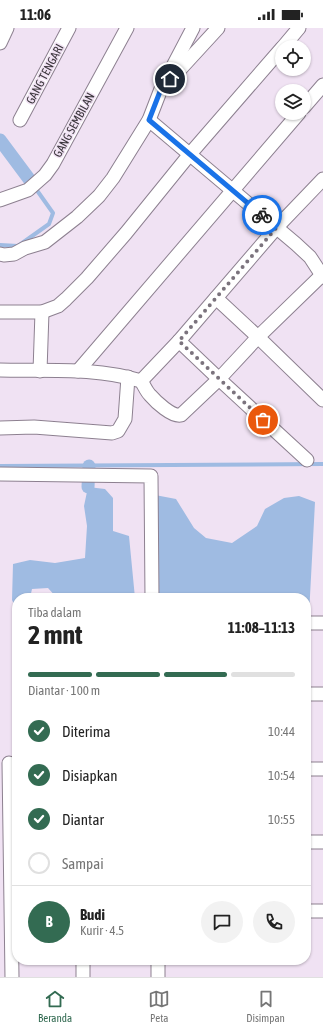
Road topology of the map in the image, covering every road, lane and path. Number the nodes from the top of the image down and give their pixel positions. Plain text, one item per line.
1 (7, 28) edge
2 (69, 28) edge
3 (127, 28) edge
4 (193, 28) edge
5 (218, 28) edge
6 (299, 28) edge
7 (289, 40) edge
8 (0, 43) edge
9 (275, 56) edge
10 (323, 85) edge
11 (161, 89) junction
12 (311, 99) edge
13 (20, 120) dead end
14 (149, 120) junction
15 (293, 120) edge
16 (190, 154) junction
17 (321, 186) edge
18 (232, 190) junction
19 (0, 200) edge
20 (277, 227) junction
21 (0, 254) edge
22 (323, 276) edge
23 (216, 298) junction
24 (0, 312) edge
25 (42, 312) junction
26 (258, 337) junction
27 (179, 341) junction
28 (0, 370) edge
29 (40, 371) junction
30 (78, 371) junction
31 (128, 377) junction
32 (219, 379) junction
33 (141, 381) junction
34 (323, 400) edge
35 (0, 428) edge
36 (307, 460) dead end
37 (0, 474) edge
38 (152, 593) edge
39 (311, 623) edge
40 (323, 623) edge
41 (311, 694) edge
42 (323, 694) edge
43 (9, 762) dead end
44 (311, 769) edge
45 (323, 769) edge
46 (311, 842) edge
47 (323, 842) edge
48 (311, 911) edge
49 (323, 911) edge
50 (83, 965) edge
51 (158, 965) edge
52 (12, 977) edge
53 (83, 977) edge
54 (158, 977) edge

1 - 8 street
2 - 13 street, GANG TENGARI
3 - 19 street, GANG SEMBILAN
4 - 11 street
5 - 11 street
6 - 7 street
9 - 16 street
10 - 12 street
11 - 14 street
14 - 16 street
14 - 21 street
15 - 18 street
16 - 18 street
16 - 25 street
17 - 20 street
18 - 20 street
18 - 30 street
20 - 22 street
20 - 23 street
22 - 26 street
23 - 26 street
23 - 27 street
24 - 25 street
25 - 29 street
26 - 32 street
26 - 34 street
27 - 32 street
27 - 33 street
28 - 29 street
29 - 30 street
30 - 31 street
31 - 33 street
31 - 35 street
32 - 33 street
32 - 36 street
37 - 38 street
39 - 40 street
41 - 42 street
43 - 52 street
44 - 45 street
46 - 47 street
48 - 49 street
50 - 53 street
51 - 54 street

